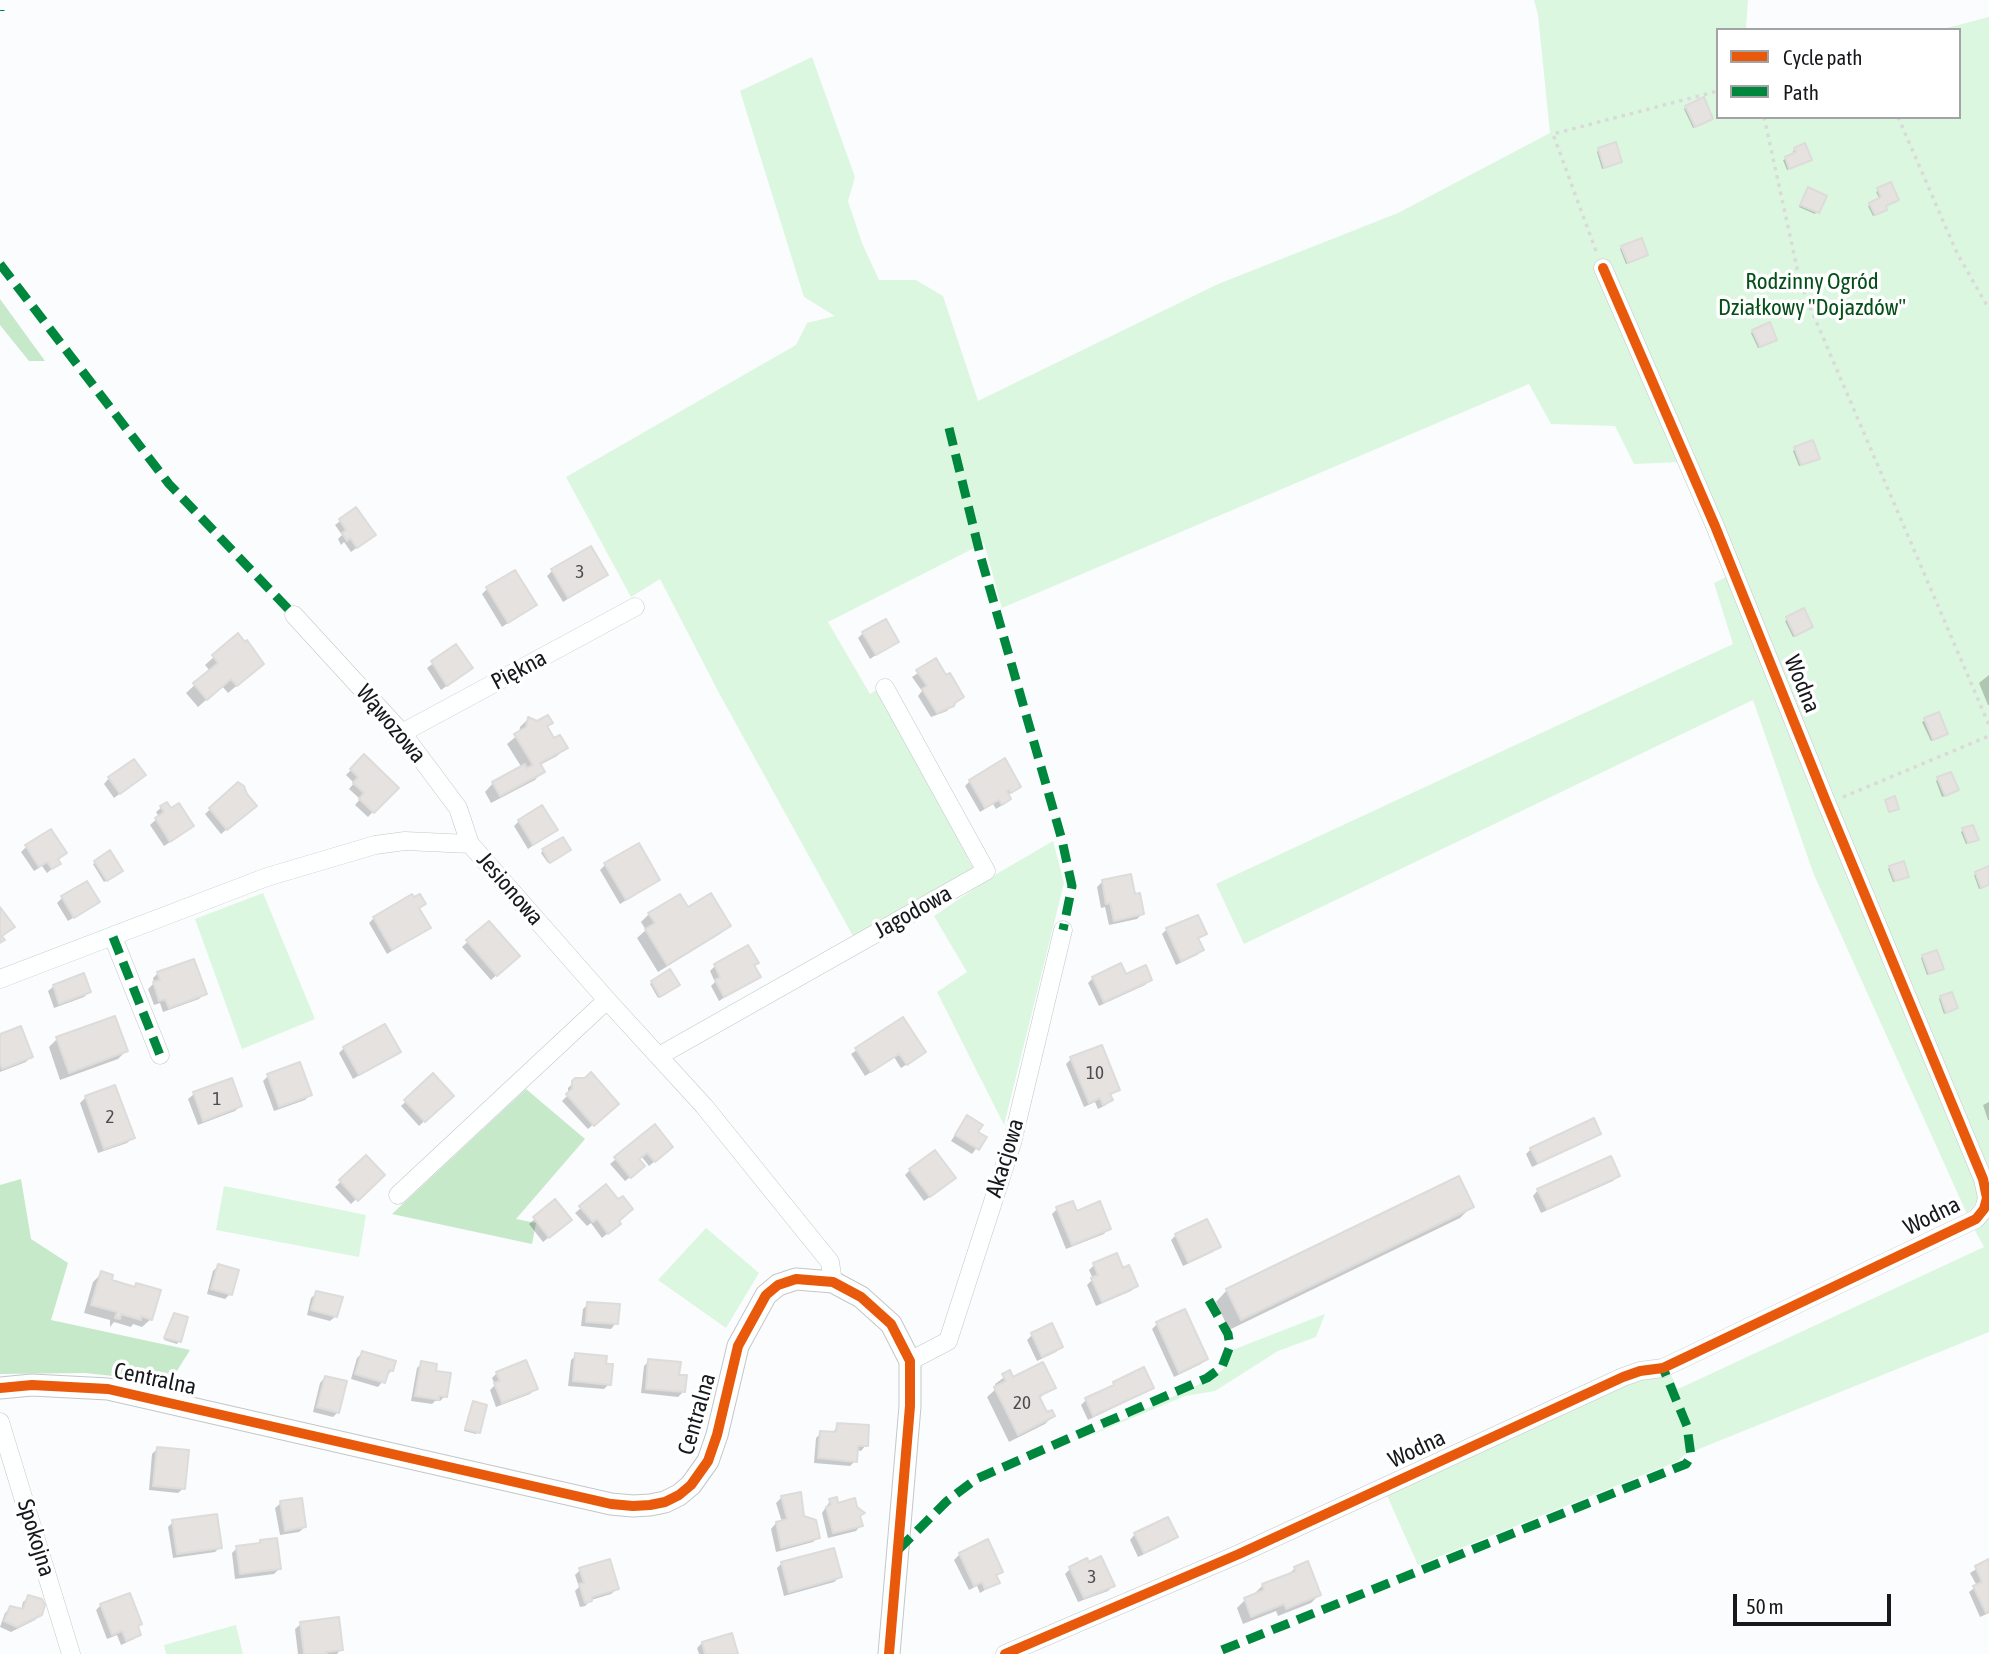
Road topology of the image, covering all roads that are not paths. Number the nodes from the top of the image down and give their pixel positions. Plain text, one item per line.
1 (1603, 268) road end
2 (635, 607) dead end
3 (294, 615) dead end
4 (885, 688) dead end
5 (402, 733) junction
6 (470, 844) junction
7 (1063, 930) dead end
8 (113, 937) junction
9 (0, 979) edge
10 (607, 1000) junction
11 (160, 1055) dead end
12 (659, 1056) junction
13 (398, 1195) dead end
14 (833, 1282) junction
15 (910, 1361) junction
16 (0, 1388) edge
17 (0, 1422) edge
18 (71, 1654) edge
19 (888, 1654) edge
20 (1005, 1654) edge

1 - 20 street, Wodna
2 - 5 street, Piękna
3 - 5 street, Wąwozowa
4 - 12 street, Jagodowa
5 - 6 street, Wąwozowa
6 - 8 street, Jesionowa
6 - 10 street, Jesionowa
7 - 15 street, Akacjowa
8 - 9 street, Jesionowa
8 - 11 street
10 - 12 street, Jesionowa
10 - 13 street
12 - 14 street, Jesionowa
14 - 15 street, Centralna
14 - 16 street, Centralna
15 - 19 street, Centralna
17 - 18 street, Spokojna

